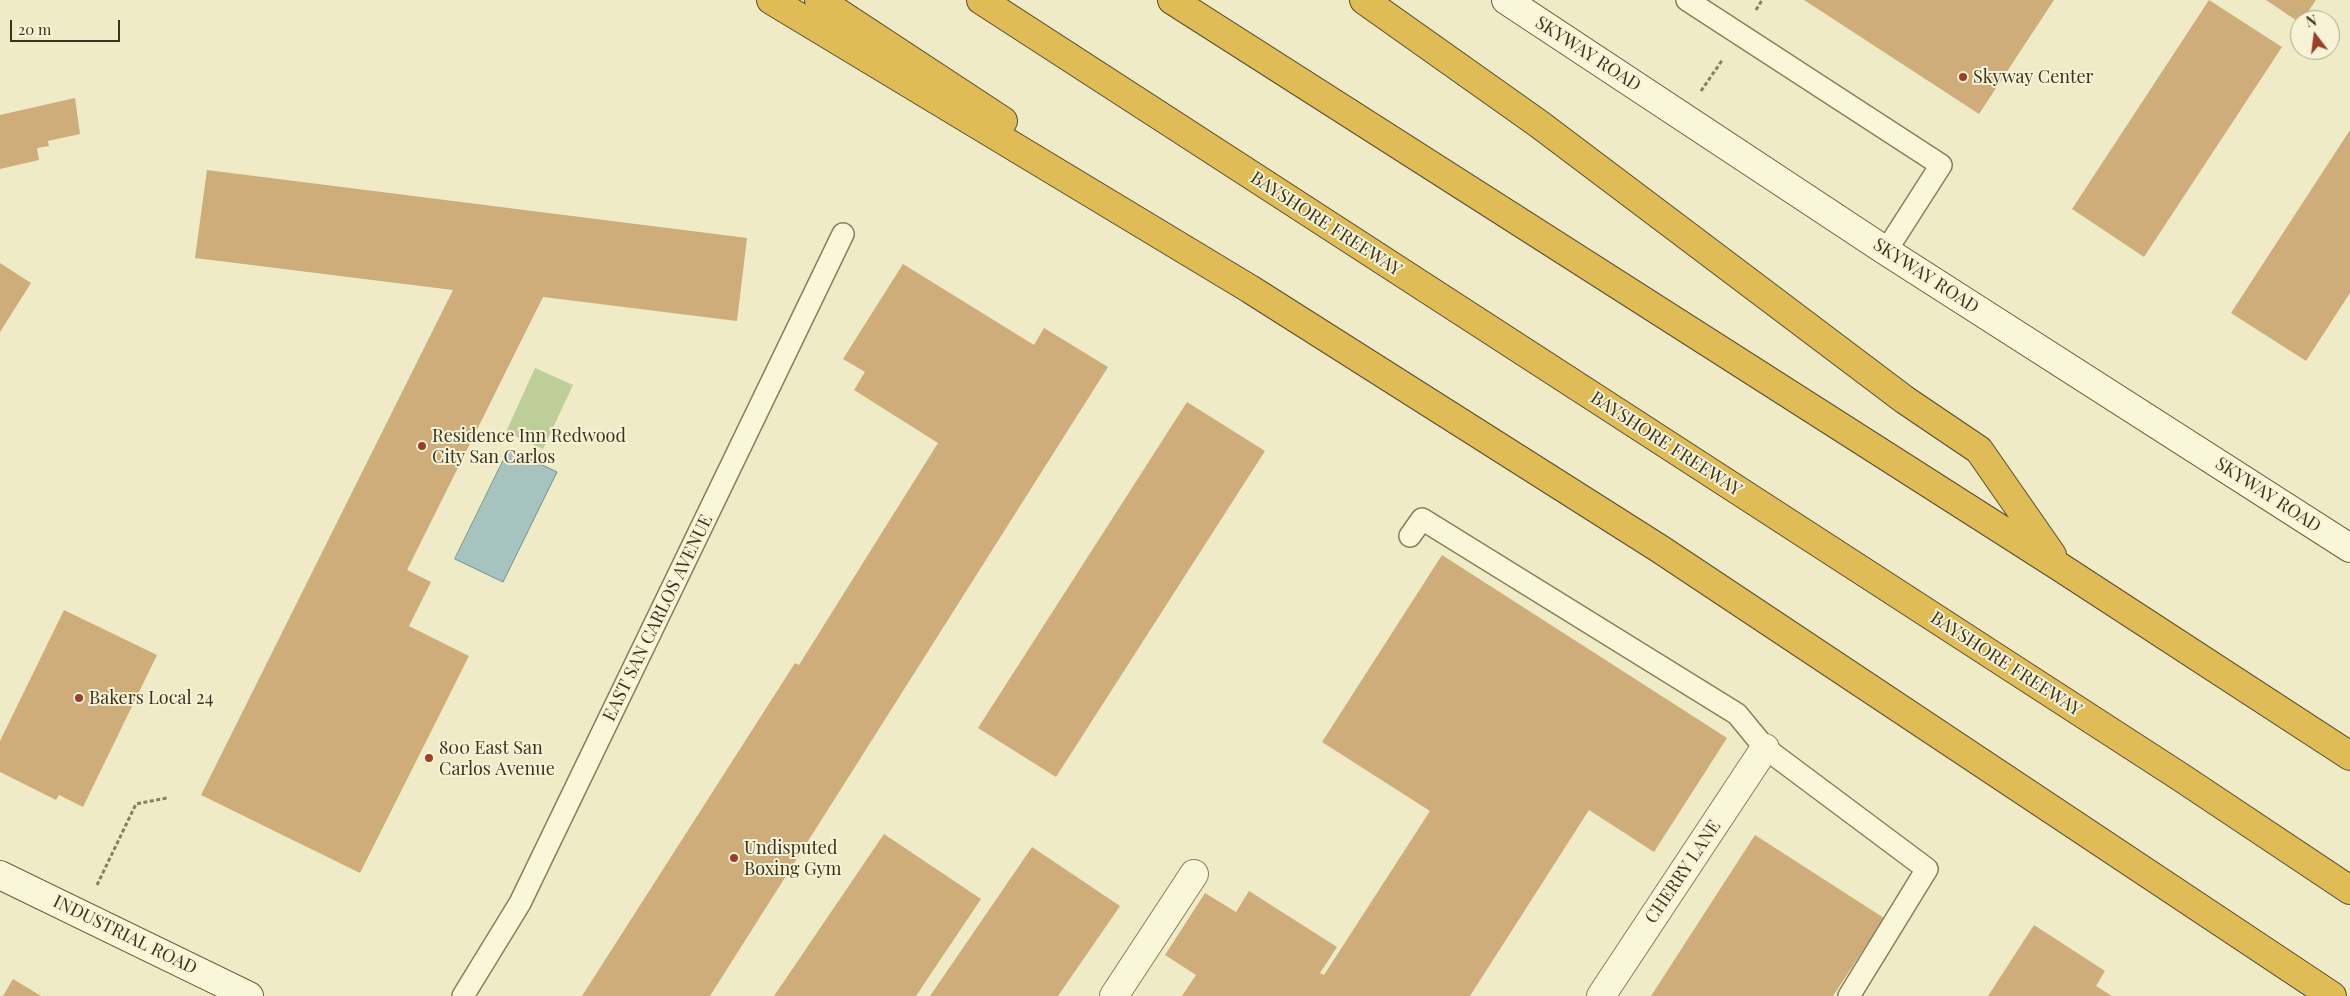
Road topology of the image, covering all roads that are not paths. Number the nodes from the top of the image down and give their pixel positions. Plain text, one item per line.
1 (771, 0) edge
2 (819, 0) edge
3 (980, 0) edge
4 (1172, 0) edge
5 (1364, 0) edge
6 (1506, 0) edge
7 (1687, 0) edge
8 (844, 234) dead end
9 (1886, 251) junction
10 (1250, 289) junction
11 (1410, 536) dead end
12 (2350, 548) edge
13 (2060, 567) junction
14 (1765, 748) junction
15 (2350, 756) edge
16 (1194, 874) dead end
17 (0, 875) edge
18 (2350, 890) edge
19 (249, 996) edge
20 (462, 996) edge
21 (1114, 996) edge
22 (1601, 996) edge
23 (1849, 996) edge
24 (2332, 996) edge

1 - 10 highway
2 - 10 highway
3 - 18 highway, BAYSHORE FREEWAY
4 - 13 highway
5 - 13 highway
6 - 9 street, SKYWAY ROAD
7 - 9 lane
8 - 20 lane, EAST SAN CARLOS AVENUE
9 - 12 street, SKYWAY ROAD
10 - 24 highway
11 - 14 lane
13 - 15 highway
14 - 22 street, CHERRY LANE
14 - 23 lane
16 - 21 street
17 - 19 street, INDUSTRIAL ROAD

